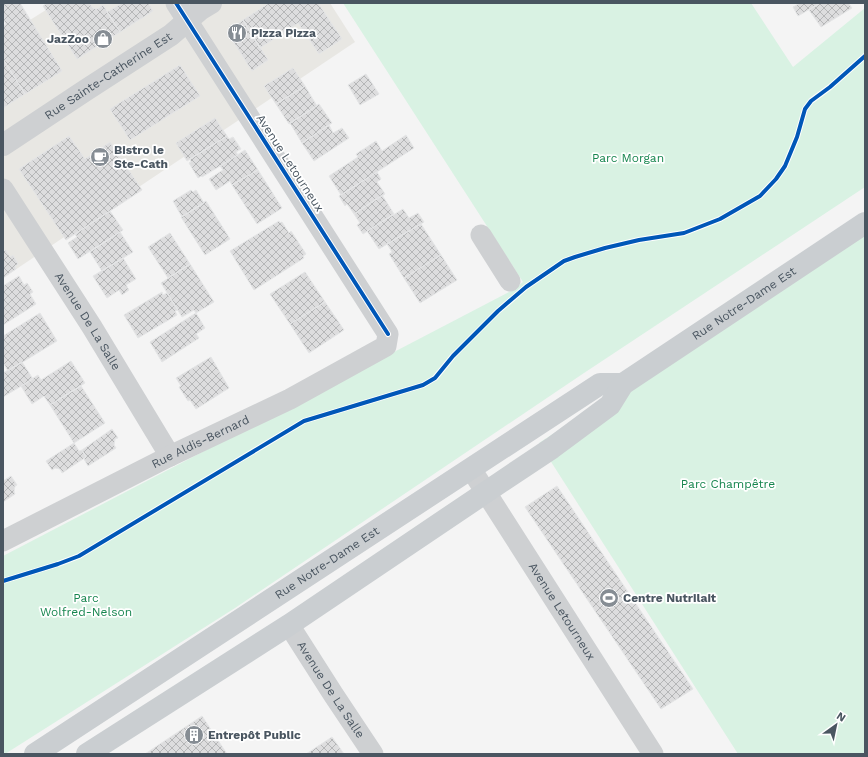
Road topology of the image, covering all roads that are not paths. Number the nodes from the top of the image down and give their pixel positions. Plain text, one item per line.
1 (211, 3) edge
2 (181, 12) edge
3 (3, 145) edge
4 (3, 189) edge
5 (865, 223) edge
6 (481, 235) dead end
7 (510, 280) dead end
8 (388, 334) joint
9 (623, 384) junction
10 (170, 456) junction
11 (470, 469) junction
12 (486, 492) junction
13 (3, 541) edge
14 (289, 625) junction
15 (35, 754) edge
16 (87, 754) edge
17 (373, 754) edge
18 (653, 754) edge

1 - 2 street, Rue Sainte-Catherine Est
2 - 3 street, Rue Sainte-Catherine Est
2 - 8 street, Avenue Letourneux
4 - 10 street, Avenue De La Salle
5 - 9 main road, Rue Notre-Dame Est
6 - 7 street
8 - 10 street, Rue Aldis-Bernard
9 - 11 main road, Rue Notre-Dame Est
9 - 12 main road, Rue Notre-Dame Est
10 - 13 street, Rue Aldis-Bernard
11 - 12 street, Avenue Letourneux
11 - 15 main road, Rue Notre-Dame Est
12 - 14 main road, Rue Notre-Dame Est
12 - 18 street, Avenue Letourneux
14 - 16 main road, Rue Notre-Dame Est
14 - 17 street, Avenue De La Salle

